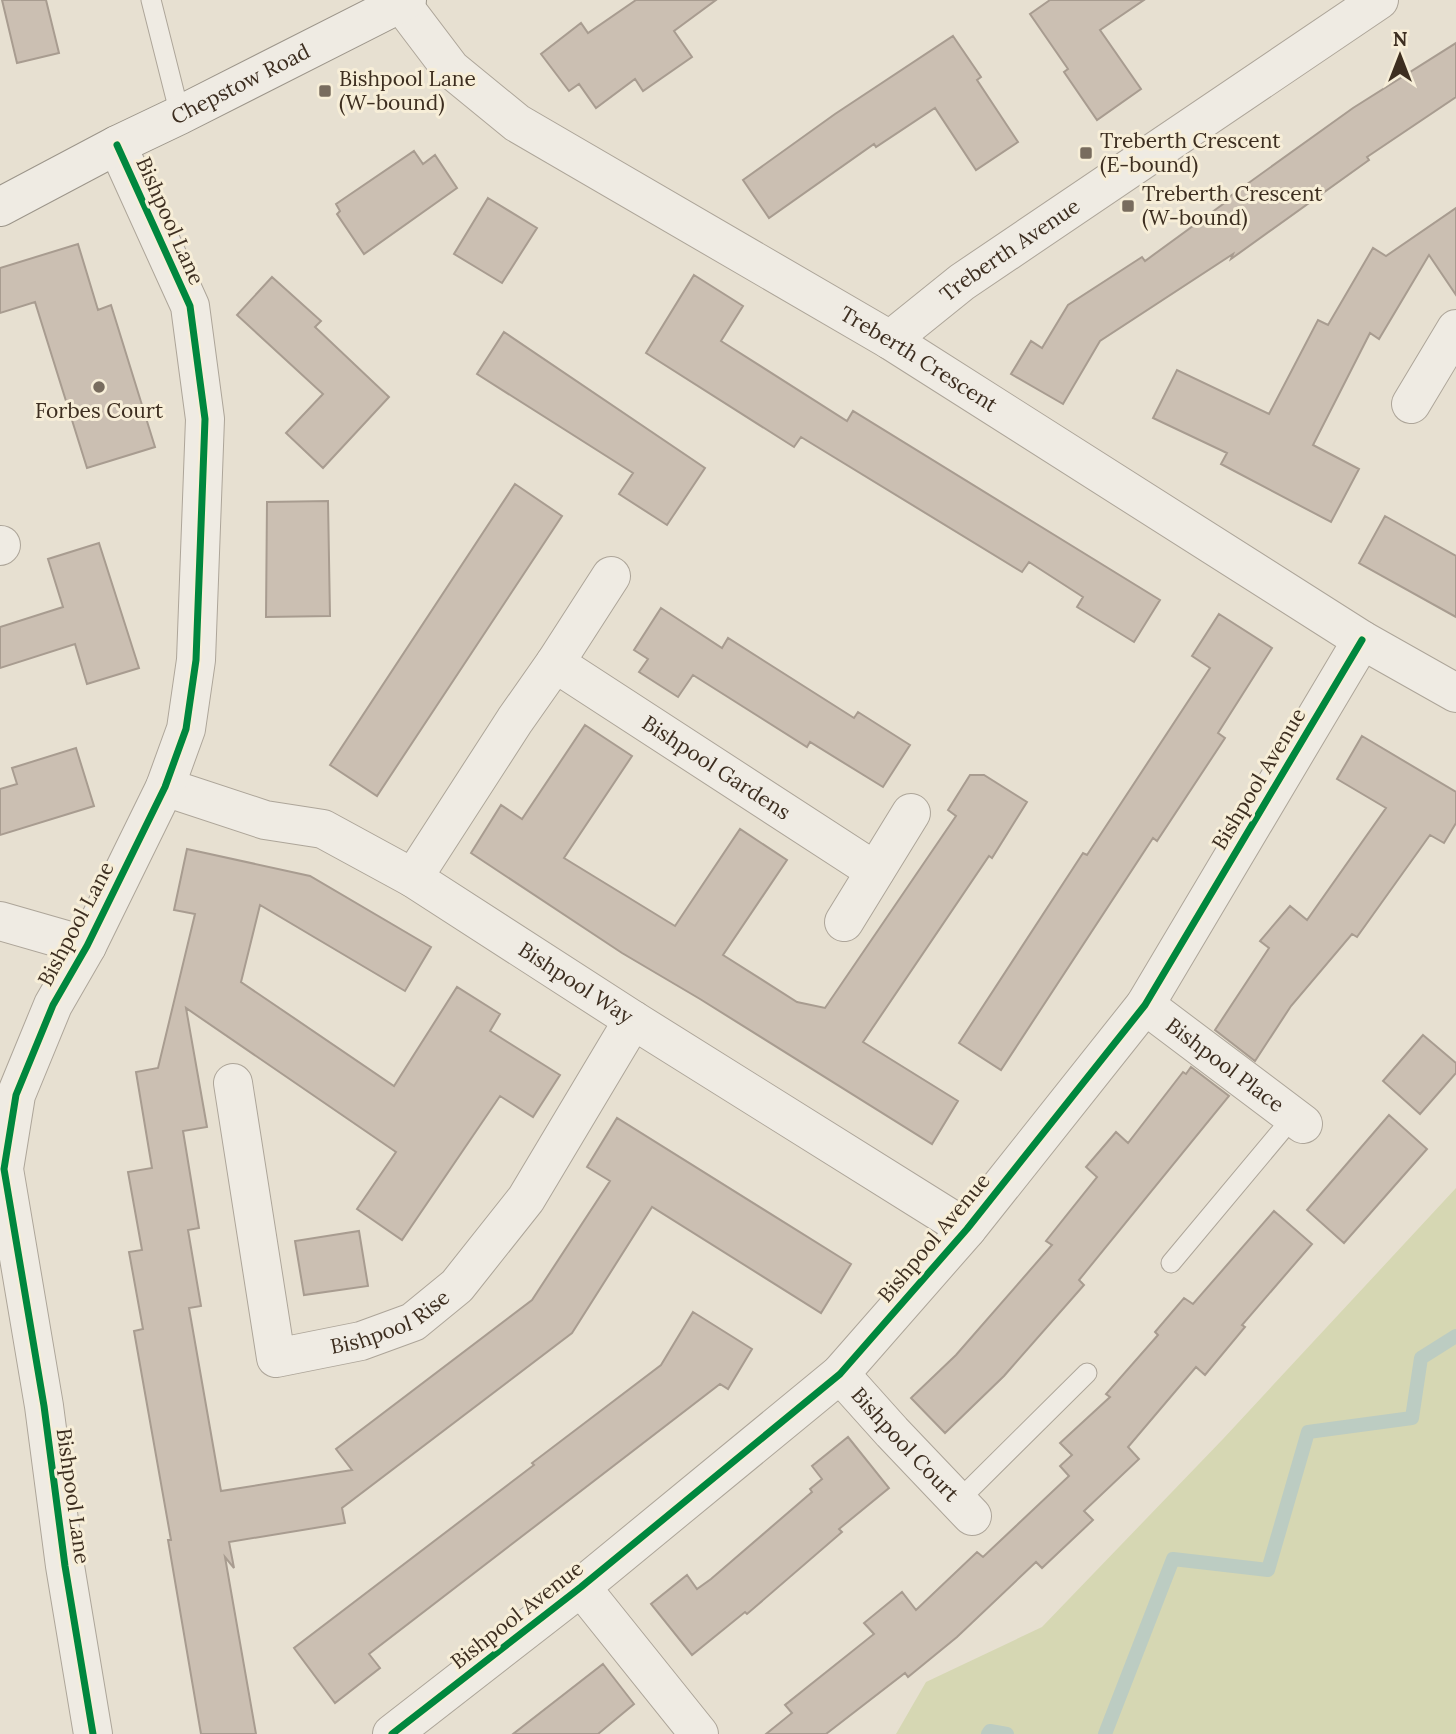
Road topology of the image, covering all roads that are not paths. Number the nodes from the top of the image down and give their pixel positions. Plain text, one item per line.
1 (151, 0) edge
2 (1379, 0) edge
3 (404, 2) edge
4 (180, 115) junction
5 (117, 145) junction
6 (0, 207) edge
7 (890, 340) junction
8 (1451, 348) edge
9 (1411, 404) dead end
10 (611, 576) dead end
11 (1362, 640) junction
12 (555, 663) junction
13 (1456, 693) edge
14 (165, 787) junction
15 (911, 813) dead end
16 (875, 871) junction
17 (413, 878) junction
18 (0, 921) edge
19 (844, 922) dead end
20 (87, 946) junction
21 (1145, 1005) junction
22 (633, 1020) junction
23 (233, 1083) dead end
24 (1298, 1121) joint
25 (967, 1229) junction
26 (1171, 1263) dead end
27 (1087, 1373) dead end
28 (840, 1374) junction
29 (965, 1509) joint
30 (581, 1587) junction
31 (93, 1734) edge
32 (392, 1734) edge
33 (699, 1734) edge

1 - 4 lane
2 - 7 street, Treberth Avenue
3 - 4 street, Chepstow Road
3 - 7 street, Treberth Crescent
4 - 5 street, Chepstow Road
5 - 6 street, Chepstow Road
5 - 14 street, Bishpool Lane
7 - 11 street, Treberth Crescent
8 - 9 street
10 - 12 street
11 - 13 street, Treberth Crescent
11 - 21 street, Bishpool Avenue
12 - 16 street, Bishpool Gardens
12 - 17 street
14 - 17 street, Bishpool Way
14 - 20 street, Bishpool Lane
15 - 16 street
16 - 19 street
17 - 22 street, Bishpool Way
18 - 20 street
20 - 31 street, Bishpool Lane
21 - 24 street, Bishpool Place
21 - 25 street, Bishpool Avenue
22 - 23 street, Bishpool Rise
22 - 25 street, Bishpool Way
24 - 26 lane
25 - 28 street, Bishpool Avenue
27 - 29 lane
28 - 29 street, Bishpool Court
28 - 30 street, Bishpool Avenue
30 - 32 street, Bishpool Avenue
30 - 33 street

